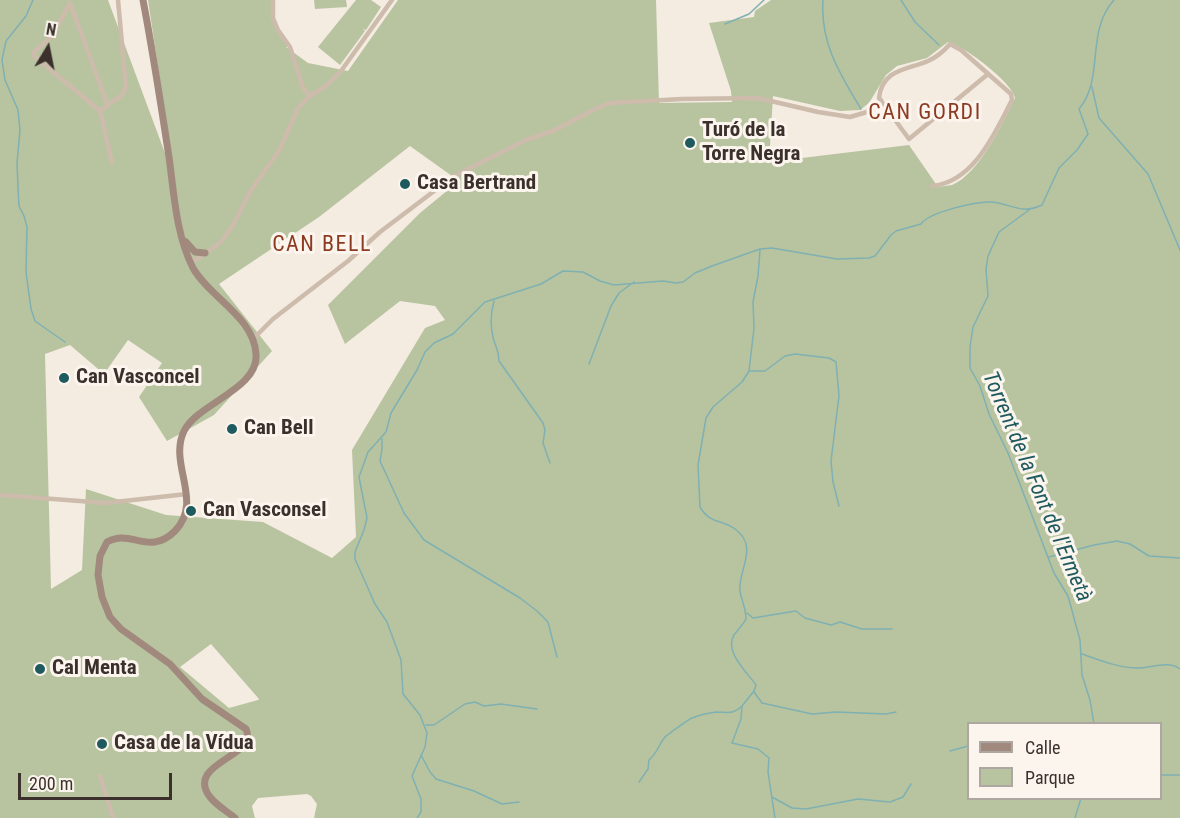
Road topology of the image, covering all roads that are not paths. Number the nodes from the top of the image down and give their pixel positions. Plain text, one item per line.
1 (118, 0) edge
2 (143, 0) edge
3 (273, 0) edge
4 (392, 0) edge
5 (70, 1) edge
6 (988, 74) junction
7 (310, 96) junction
8 (881, 100) junction
9 (108, 106) junction
10 (100, 111) junction
11 (112, 164) dead end
12 (932, 186) dead end
13 (181, 233) junction
14 (205, 253) junction
15 (193, 262) junction
16 (253, 339) junction
17 (187, 494) junction
18 (0, 495) edge
19 (100, 776) dead end
20 (112, 818) edge
21 (235, 818) edge

1 - 9 street
2 - 13 main road
3 - 7 street
4 - 7 street
5 - 9 street
5 - 10 street
6 - 8 street
6 - 8 street
6 - 12 street
7 - 14 street
8 - 16 street
9 - 10 street
10 - 11 street
13 - 14 main road
13 - 15 main road
14 - 15 main road
15 - 16 main road
16 - 17 main road
17 - 18 street
17 - 21 main road
19 - 20 street

